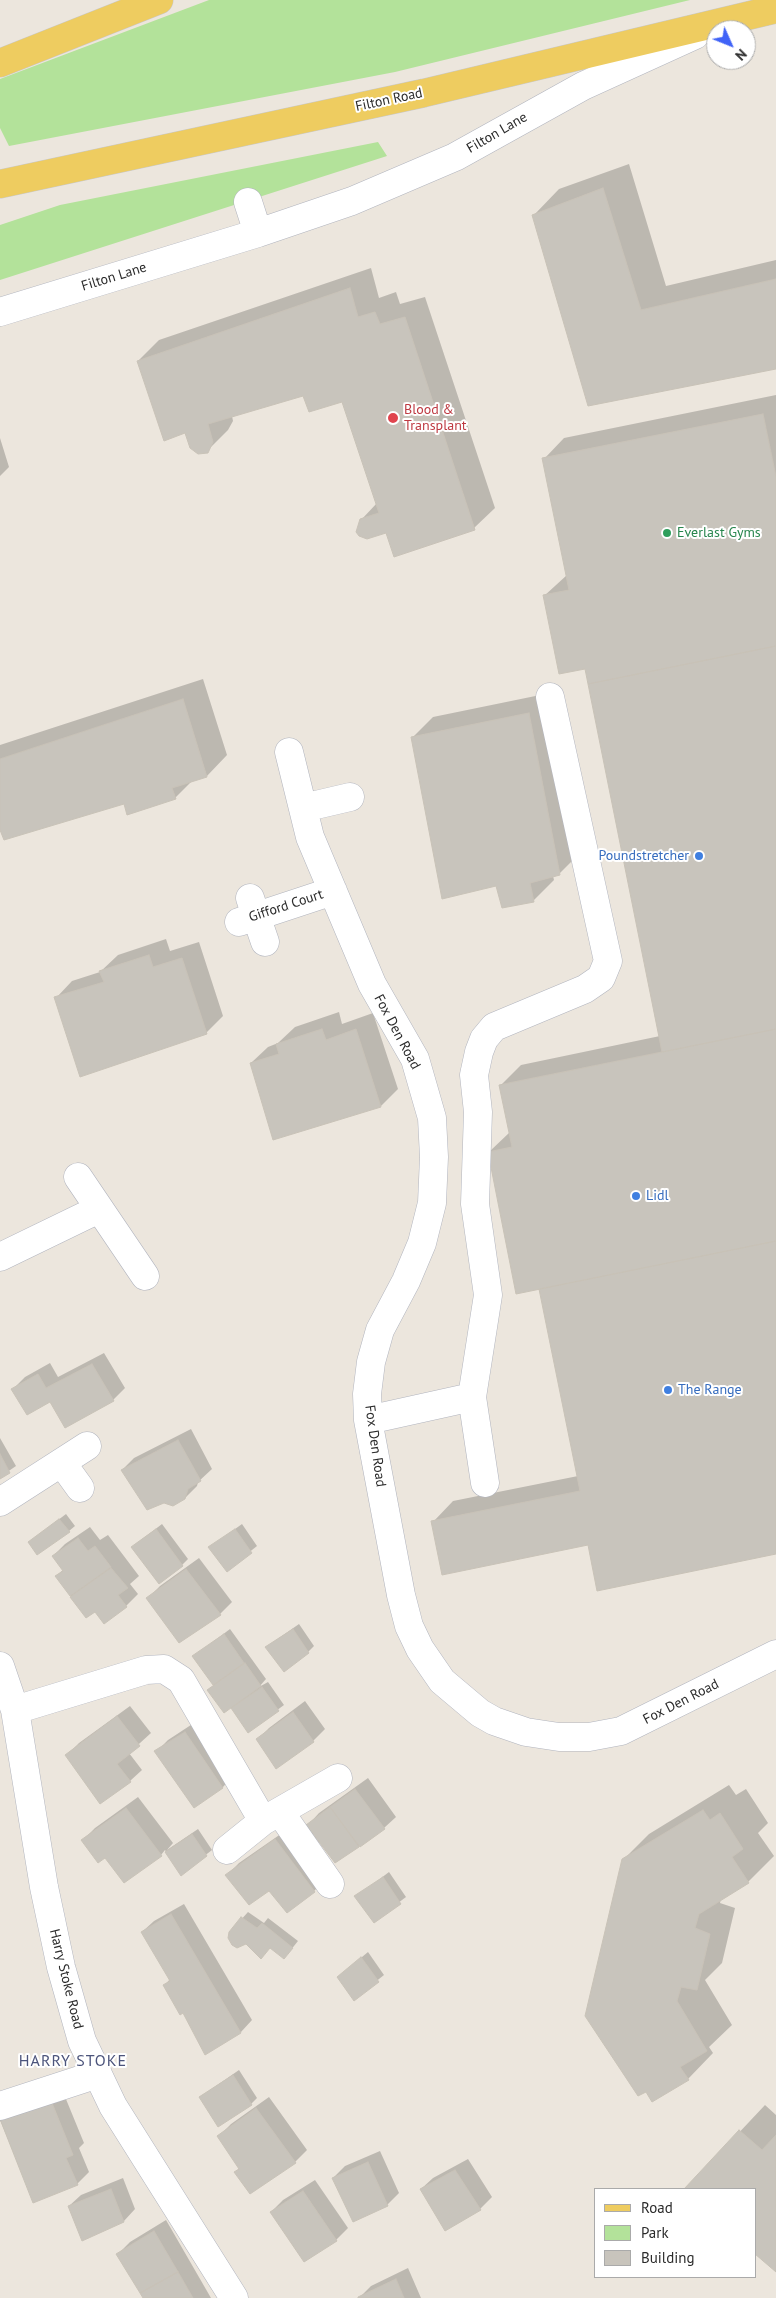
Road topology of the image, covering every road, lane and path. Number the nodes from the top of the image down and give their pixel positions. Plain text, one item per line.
1 (159, 0) edge
2 (776, 10) edge
3 (730, 20) edge
4 (706, 26) edge
5 (706, 31) edge
6 (0, 63) edge
7 (0, 184) edge
8 (248, 202) dead end
9 (258, 233) junction
10 (0, 312) edge
11 (550, 697) dead end
12 (289, 752) dead end
13 (350, 797) dead end
14 (303, 808) junction
15 (333, 891) junction
16 (265, 942) dead end
17 (78, 1177) dead end
18 (99, 1209) junction
19 (0, 1257) edge
20 (146, 1276) dead end
21 (472, 1397) junction
22 (368, 1420) junction
23 (87, 1446) dead end
24 (62, 1463) junction
25 (485, 1483) dead end
26 (80, 1488) dead end
27 (0, 1502) edge
28 (776, 1654) edge
29 (0, 1666) edge
30 (15, 1710) junction
31 (338, 1778) dead end
32 (272, 1816) junction
33 (227, 1850) dead end
34 (330, 1884) dead end
35 (98, 2074) junction
36 (0, 2106) edge
37 (234, 2298) edge

1 - 6 main road
2 - 3 main road, Filton Road
4 - 7 main road, Filton Road
5 - 9 street, Filton Lane
8 - 9 street
9 - 10 street, Filton Lane
11 - 21 street
12 - 14 street, Fox Den Road
13 - 14 street
14 - 15 street, Fox Den Road
15 - 16 street, Gifford Court
15 - 22 street, Fox Den Road
17 - 18 street
18 - 19 street
18 - 20 street
21 - 22 street
21 - 25 street
22 - 28 street, Fox Den Road
23 - 24 street
24 - 26 street
24 - 27 street
29 - 30 street, Harry Stoke Road
30 - 32 street
30 - 35 street, Harry Stoke Road
31 - 32 street
32 - 33 street
32 - 34 street
35 - 36 street
35 - 37 street, Harry Stoke Road

